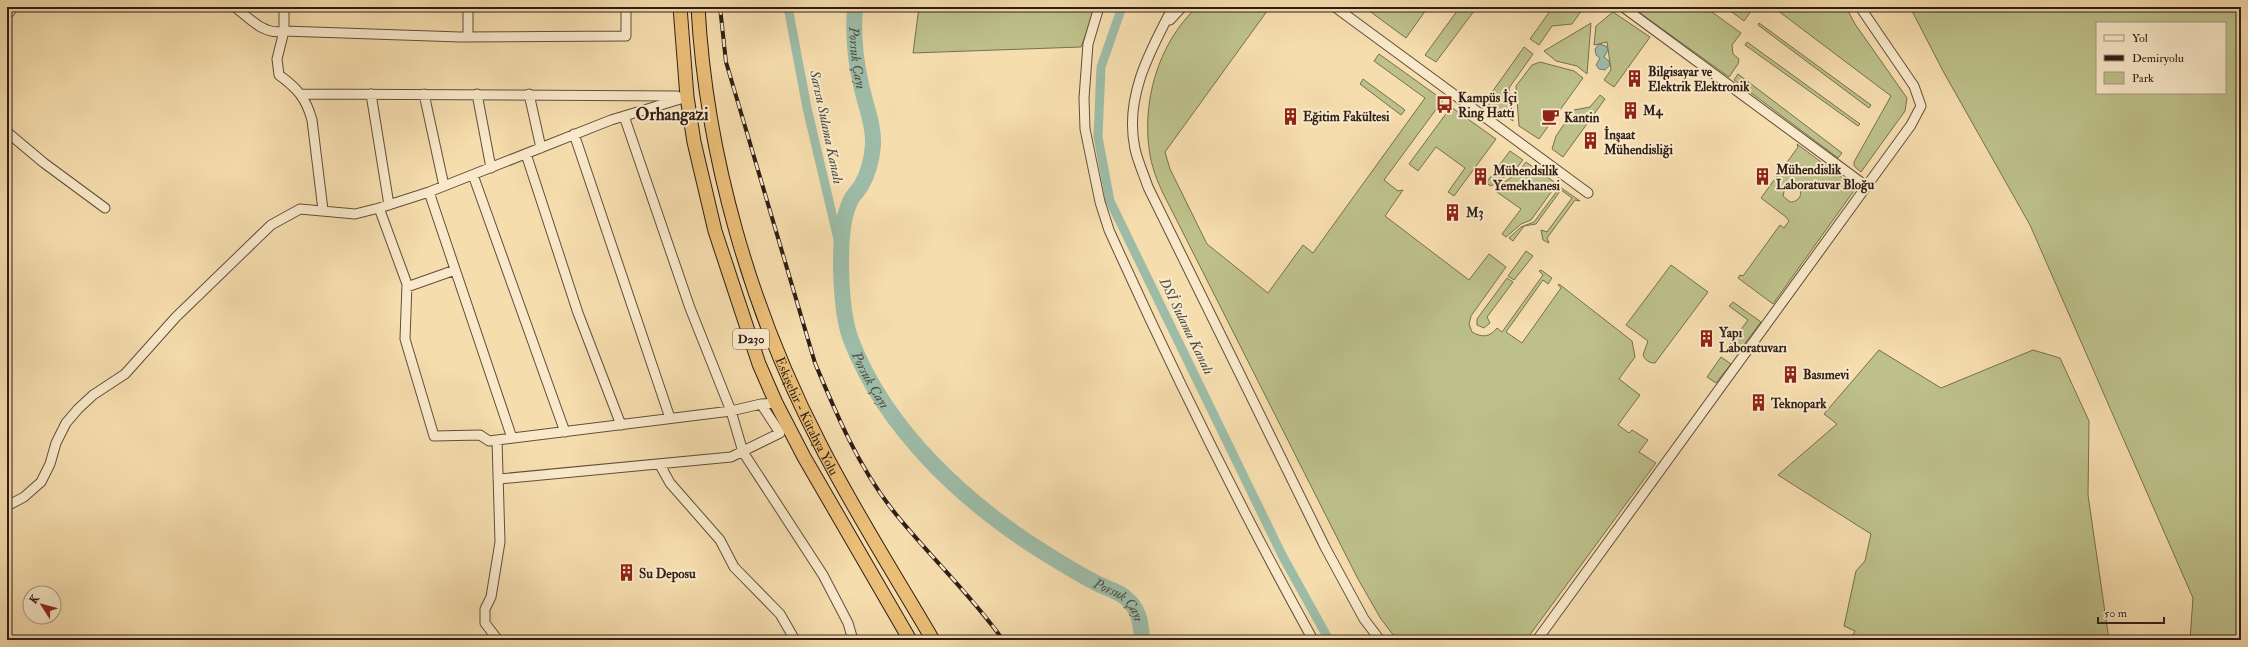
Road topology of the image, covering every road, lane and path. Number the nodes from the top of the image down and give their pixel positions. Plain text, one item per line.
1 (14, 7) edge
2 (235, 7) edge
3 (284, 7) edge
4 (468, 7) edge
5 (626, 7) edge
6 (680, 7) edge
7 (698, 7) edge
8 (1100, 7) edge
9 (1173, 7) edge
10 (1182, 7) edge
11 (1335, 7) edge
12 (1623, 7) edge
13 (1860, 7) edge
14 (7, 15) edge
15 (1161, 30) junction
16 (284, 31) junction
17 (468, 36) junction
18 (300, 94) junction
19 (371, 94) junction
20 (424, 94) junction
21 (477, 94) junction
22 (528, 94) junction
23 (686, 96) junction
24 (624, 116) junction
25 (7, 132) edge
26 (574, 134) junction
27 (540, 148) junction
28 (526, 154) junction
29 (491, 168) junction
30 (473, 175) junction
31 (444, 186) junction
32 (1866, 186) junction
33 (429, 192) junction
34 (1588, 193) dead end
35 (389, 204) junction
36 (106, 208) dead end
37 (379, 208) junction
38 (323, 210) junction
39 (456, 270) junction
40 (407, 287) junction
41 (776, 403) junction
42 (761, 404) junction
43 (731, 411) junction
44 (670, 418) junction
45 (621, 425) junction
46 (566, 432) junction
47 (512, 438) junction
48 (497, 440) junction
49 (743, 452) junction
50 (660, 465) junction
51 (499, 479) junction
52 (7, 506) edge
53 (498, 640) edge
54 (795, 640) edge
55 (853, 640) edge
56 (910, 640) edge
57 (933, 640) edge
58 (1313, 640) edge
59 (1380, 640) edge
60 (1538, 640) edge

1 - 14 street
2 - 16 street
3 - 16 street
4 - 17 street
5 - 17 street
6 - 23 highway, Eskişehir - Kütahya Yolu / D230
7 - 57 highway, Eskişehir - Kütahya Yolu / D230
8 - 58 street
9 - 15 street
10 - 15 street
11 - 34 street
12 - 32 street
13 - 32 street
15 - 59 street
16 - 17 street
16 - 18 street
18 - 19 street
18 - 38 street
19 - 20 street
19 - 35 street
20 - 21 street
20 - 31 street
21 - 22 street
21 - 29 street
22 - 23 street
22 - 27 street
23 - 24 street
23 - 41 highway, Eskişehir - Kütahya Yolu / D230
24 - 26 street
24 - 43 street
25 - 36 street
26 - 27 street
26 - 44 street
27 - 28 street
28 - 29 street
28 - 45 street
29 - 30 street
30 - 31 street
30 - 46 street
31 - 33 street
32 - 60 street
33 - 35 street
33 - 39 street
35 - 37 street
37 - 38 street
37 - 40 street
38 - 52 street
39 - 40 street
39 - 47 street
40 - 48 street
41 - 42 street
41 - 56 highway, Eskişehir - Kütahya Yolu / D230
42 - 43 street
42 - 49 street
43 - 44 street
43 - 49 street
44 - 45 street
45 - 46 street
46 - 47 street
47 - 48 street
48 - 51 street
49 - 50 street
49 - 55 street
50 - 51 street
50 - 54 street
51 - 53 street

